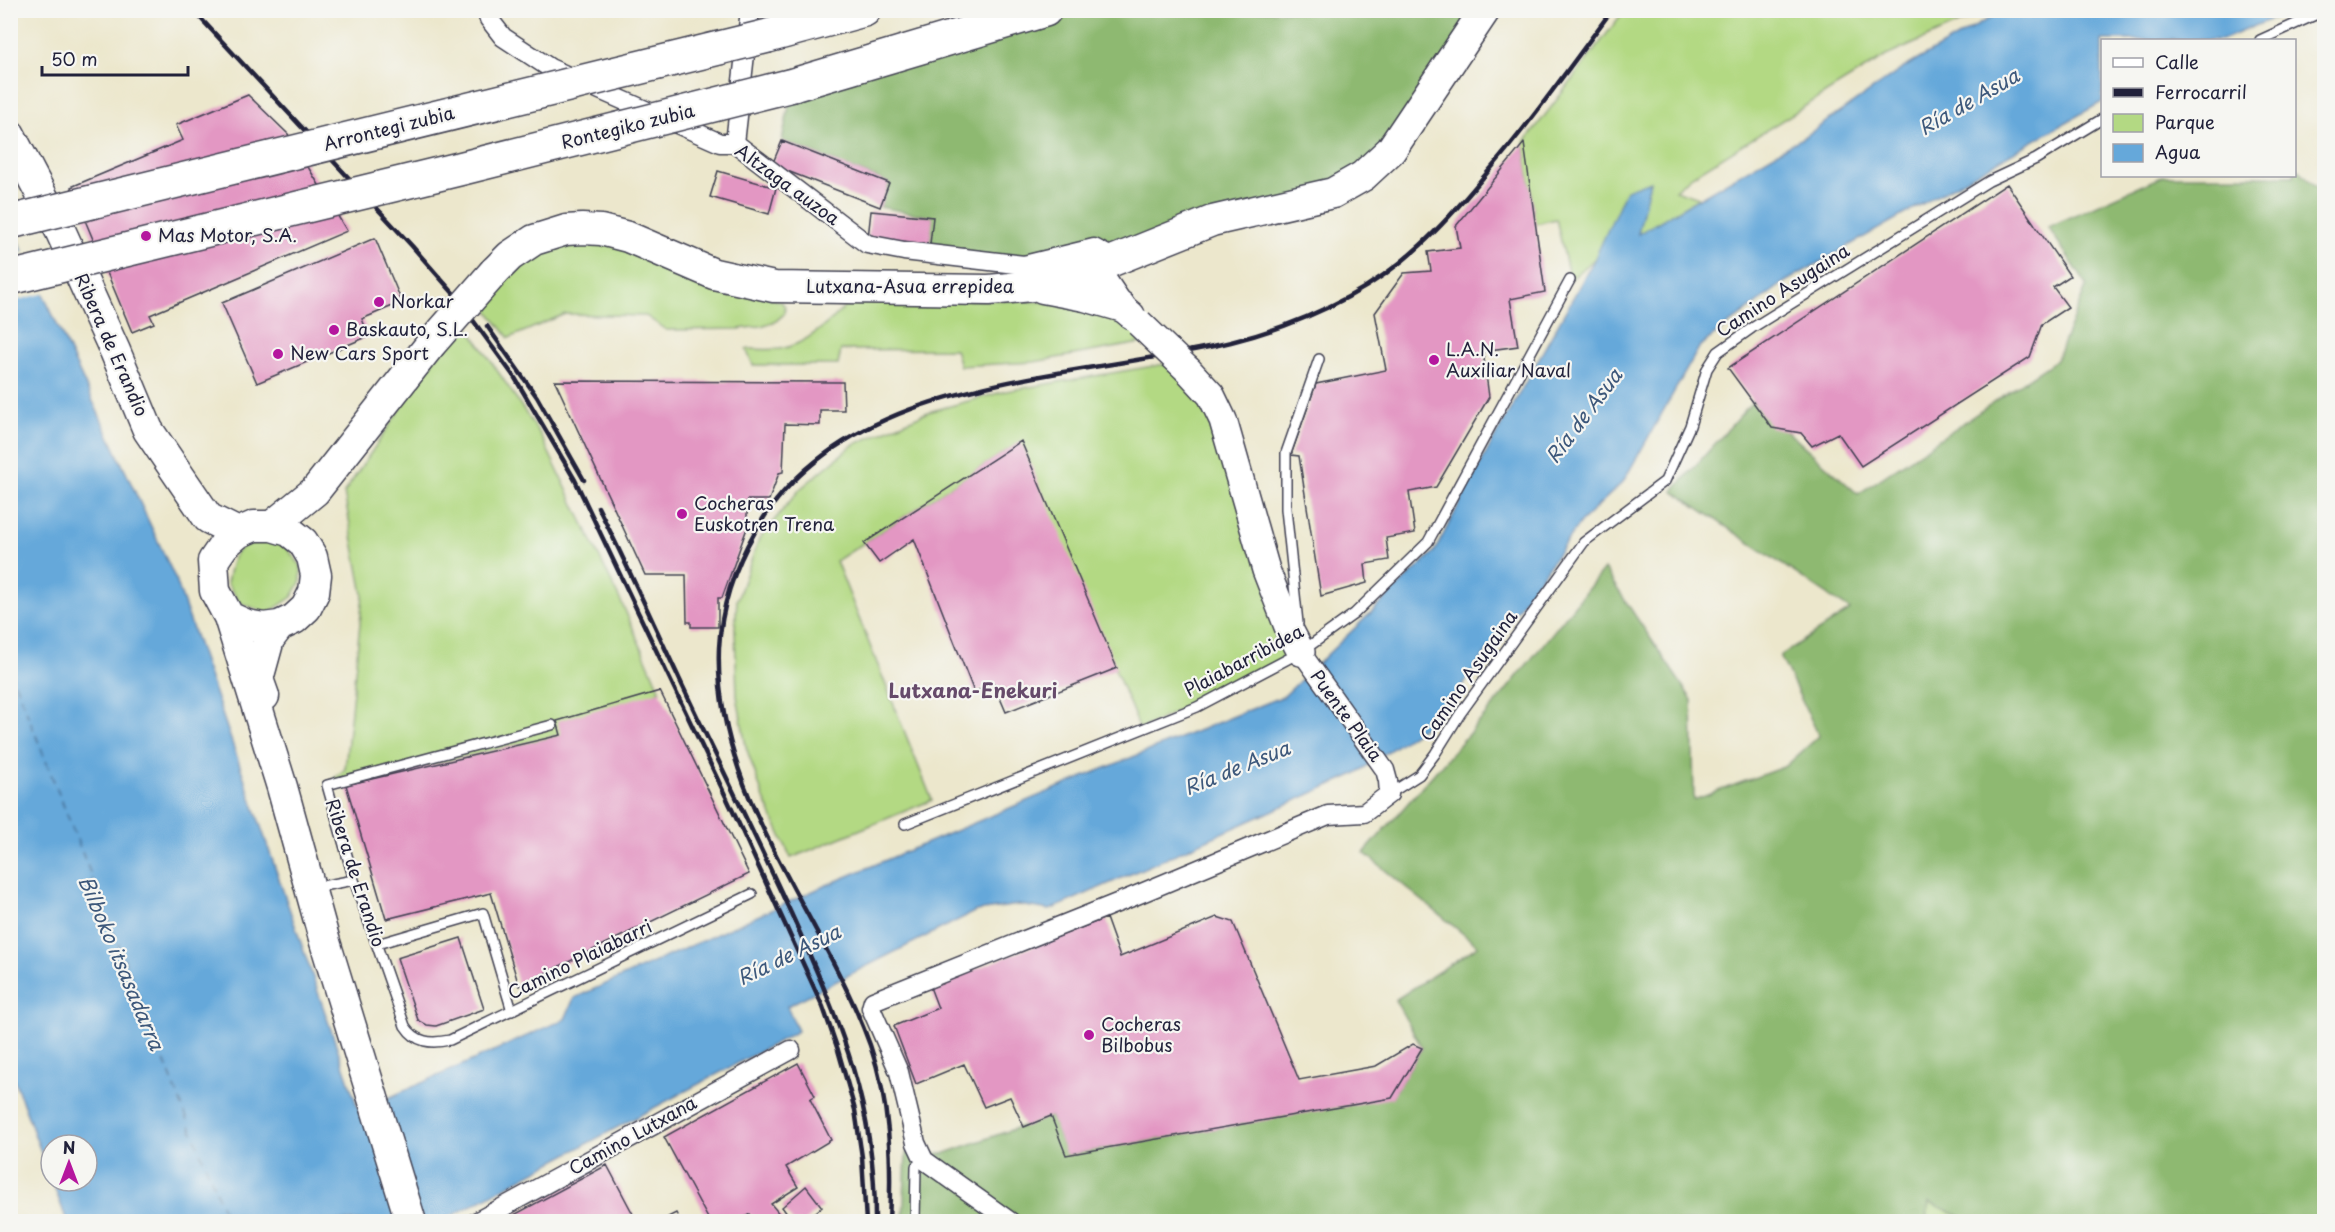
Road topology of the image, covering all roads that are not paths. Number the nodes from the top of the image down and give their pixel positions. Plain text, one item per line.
1 (486, 10) edge
2 (864, 10) edge
3 (1019, 10) edge
4 (1045, 10) edge
5 (1485, 10) edge
6 (2325, 11) edge
7 (759, 23) edge
8 (2262, 39) edge
9 (913, 50) junction
10 (2101, 119) edge
11 (10, 135) edge
12 (735, 143) junction
13 (10, 173) edge
14 (10, 222) edge
15 (1106, 264) junction
16 (10, 278) edge
17 (1570, 280) dead end
18 (1032, 286) junction
19 (1130, 315) junction
20 (1319, 359) dead end
21 (315, 491) junction
22 (272, 526) junction
23 (238, 533) junction
24 (303, 542) junction
25 (213, 561) junction
26 (229, 617) junction
27 (279, 626) junction
28 (1304, 657) junction
29 (552, 726) dead end
30 (1389, 794) junction
31 (905, 824) dead end
32 (354, 880) junction
33 (317, 887) junction
34 (752, 894) dead end
35 (325, 942) junction
36 (377, 944) junction
37 (512, 1011) junction
38 (418, 1039) joint
39 (791, 1050) dead end
40 (924, 1160) junction
41 (411, 1221) edge
42 (476, 1221) edge
43 (915, 1221) edge
44 (1011, 1221) edge

1 - 12 street, Altzaga auzoa
2 - 7 highway, Arrontegi zubia
3 - 9 highway
4 - 9 highway
5 - 15 main road, Lutxana-Asua errepidea
6 - 8 lane
7 - 12 street
7 - 14 highway, Arrontegi zubia, bridge
9 - 16 highway, Rontegiko zubia, bridge
10 - 30 lane, Camino Asugaina
11 - 23 main road, Ribera de Erandio
12 - 15 street, Altzaga auzoa
13 - 25 main road, Ribera de Erandio
15 - 18 main road, Lutxana-Asua errepidea
15 - 19 street
17 - 28 lane, Plaiabarribidea
18 - 19 main road
18 - 21 main road, Lutxana-Asua errepidea, bridge
19 - 28 street, bridge
20 - 28 lane
21 - 22 main road
21 - 24 main road
22 - 23 main road
22 - 24 main road
23 - 25 main road
24 - 27 main road
25 - 26 main road
26 - 27 main road
26 - 35 main road, Ribera de Erandio
27 - 33 main road, Ribera de Erandio
28 - 30 street, Puente Plaia
28 - 31 lane, Plaiabarribidea
29 - 32 lane, Ribera de Erandio
30 - 40 street
32 - 33 lane
32 - 36 lane, Ribera de Erandio
33 - 35 main road, Ribera de Erandio
34 - 37 lane, Camino Plaiabarri
35 - 41 main road, Ribera de Erandio
36 - 37 lane
36 - 38 lane, Ribera de Erandio
37 - 38 lane, Camino Plaiabarri
39 - 42 street, Camino Lutxana
40 - 43 lane
40 - 44 street

